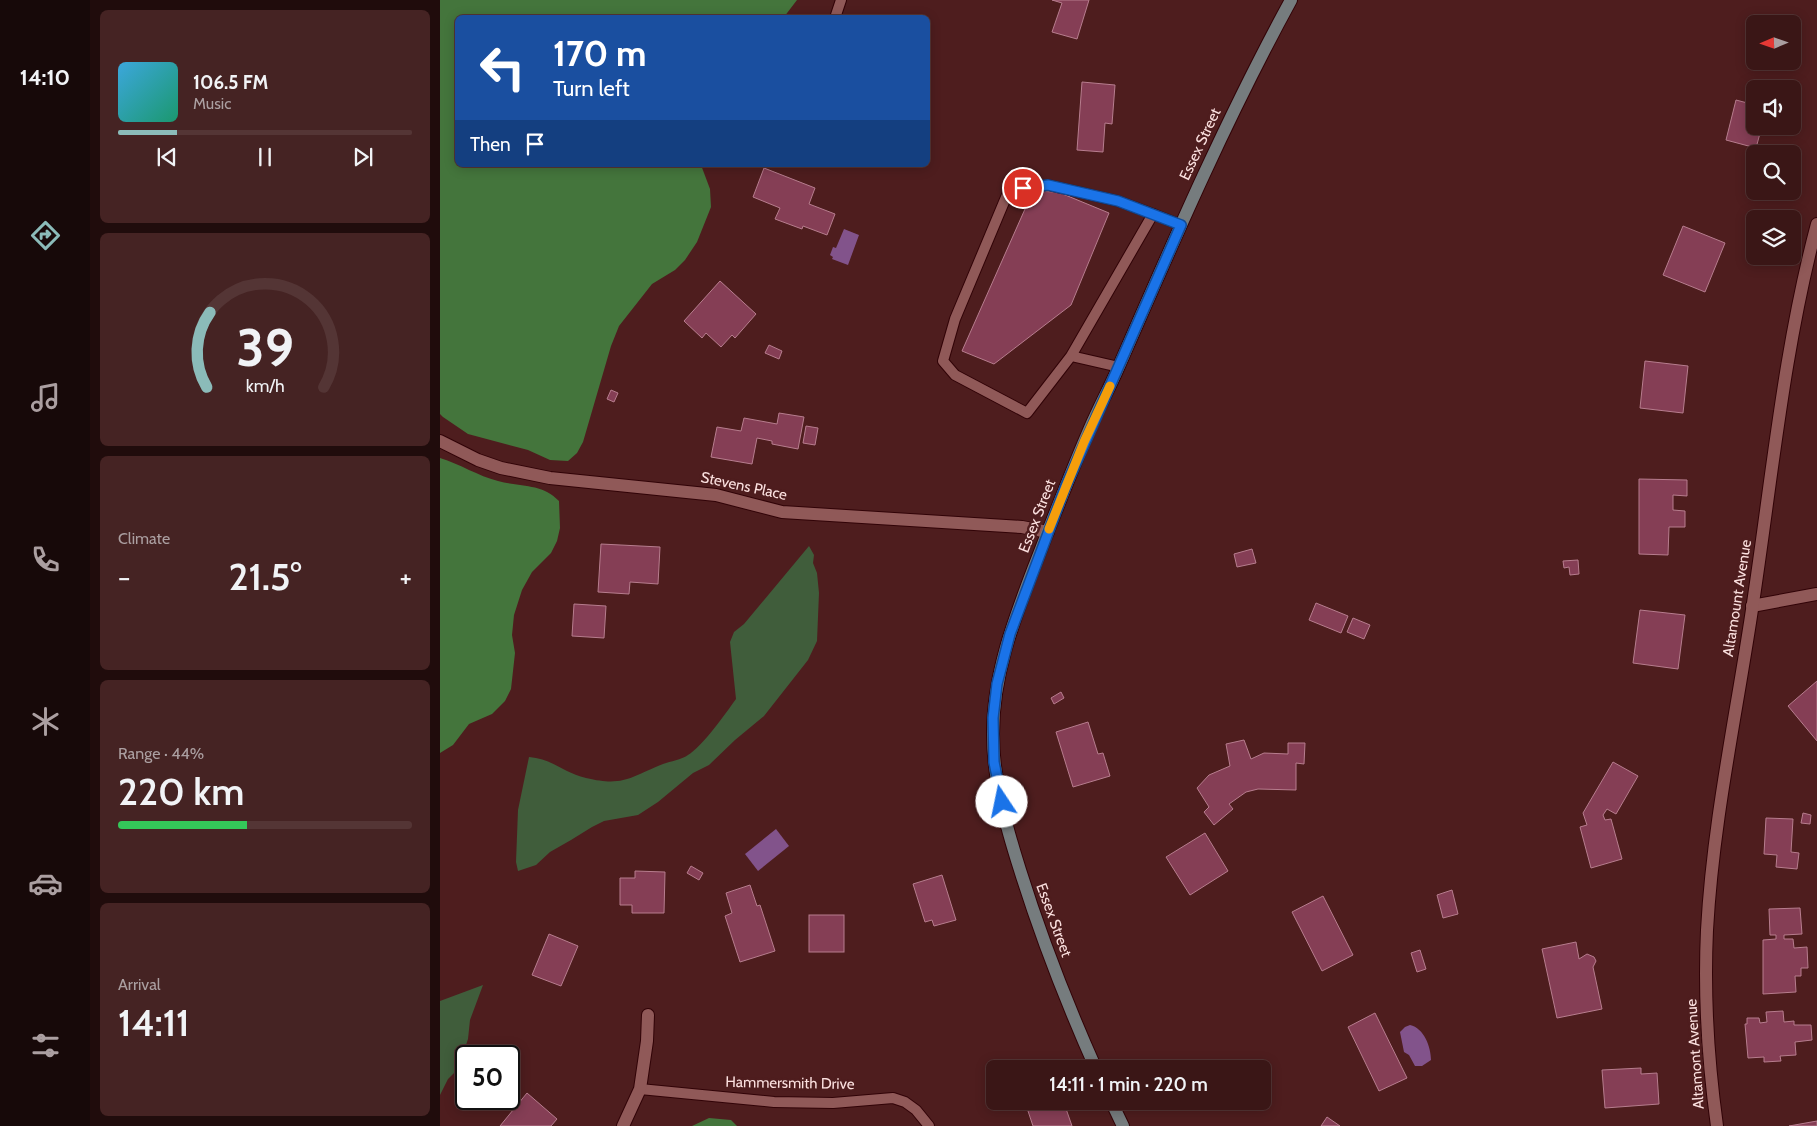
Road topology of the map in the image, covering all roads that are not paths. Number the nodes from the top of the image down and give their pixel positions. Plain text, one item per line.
1 (842, 0) edge
2 (1291, 0) edge
3 (836, 15) edge
4 (1153, 214) junction
5 (1817, 224) edge
6 (1181, 225) junction
7 (1071, 356) junction
8 (1119, 367) junction
9 (440, 441) edge
10 (1048, 532) junction
11 (1817, 594) edge
12 (1752, 606) junction
13 (1706, 980) joint
14 (648, 1015) dead end
15 (1092, 1060) edge
16 (640, 1089) junction
17 (1115, 1110) edge
18 (623, 1126) edge
19 (929, 1126) edge
20 (1123, 1126) edge
21 (1717, 1126) edge

1 - 3 lane
2 - 6 main road, Essex Street
4 - 6 lane
4 - 7 lane
4 - 7 lane
5 - 12 street, Altamount Avenue
6 - 8 main road, Essex Street
7 - 8 lane
8 - 10 main road, Essex Street
9 - 10 street, Stevens Place
10 - 15 main road, Essex Street
11 - 12 street
12 - 13 street, Altamount Avenue
13 - 21 street, Altamont Avenue
14 - 16 street
16 - 18 street
16 - 19 lane, Hammersmith Drive
17 - 20 main road

